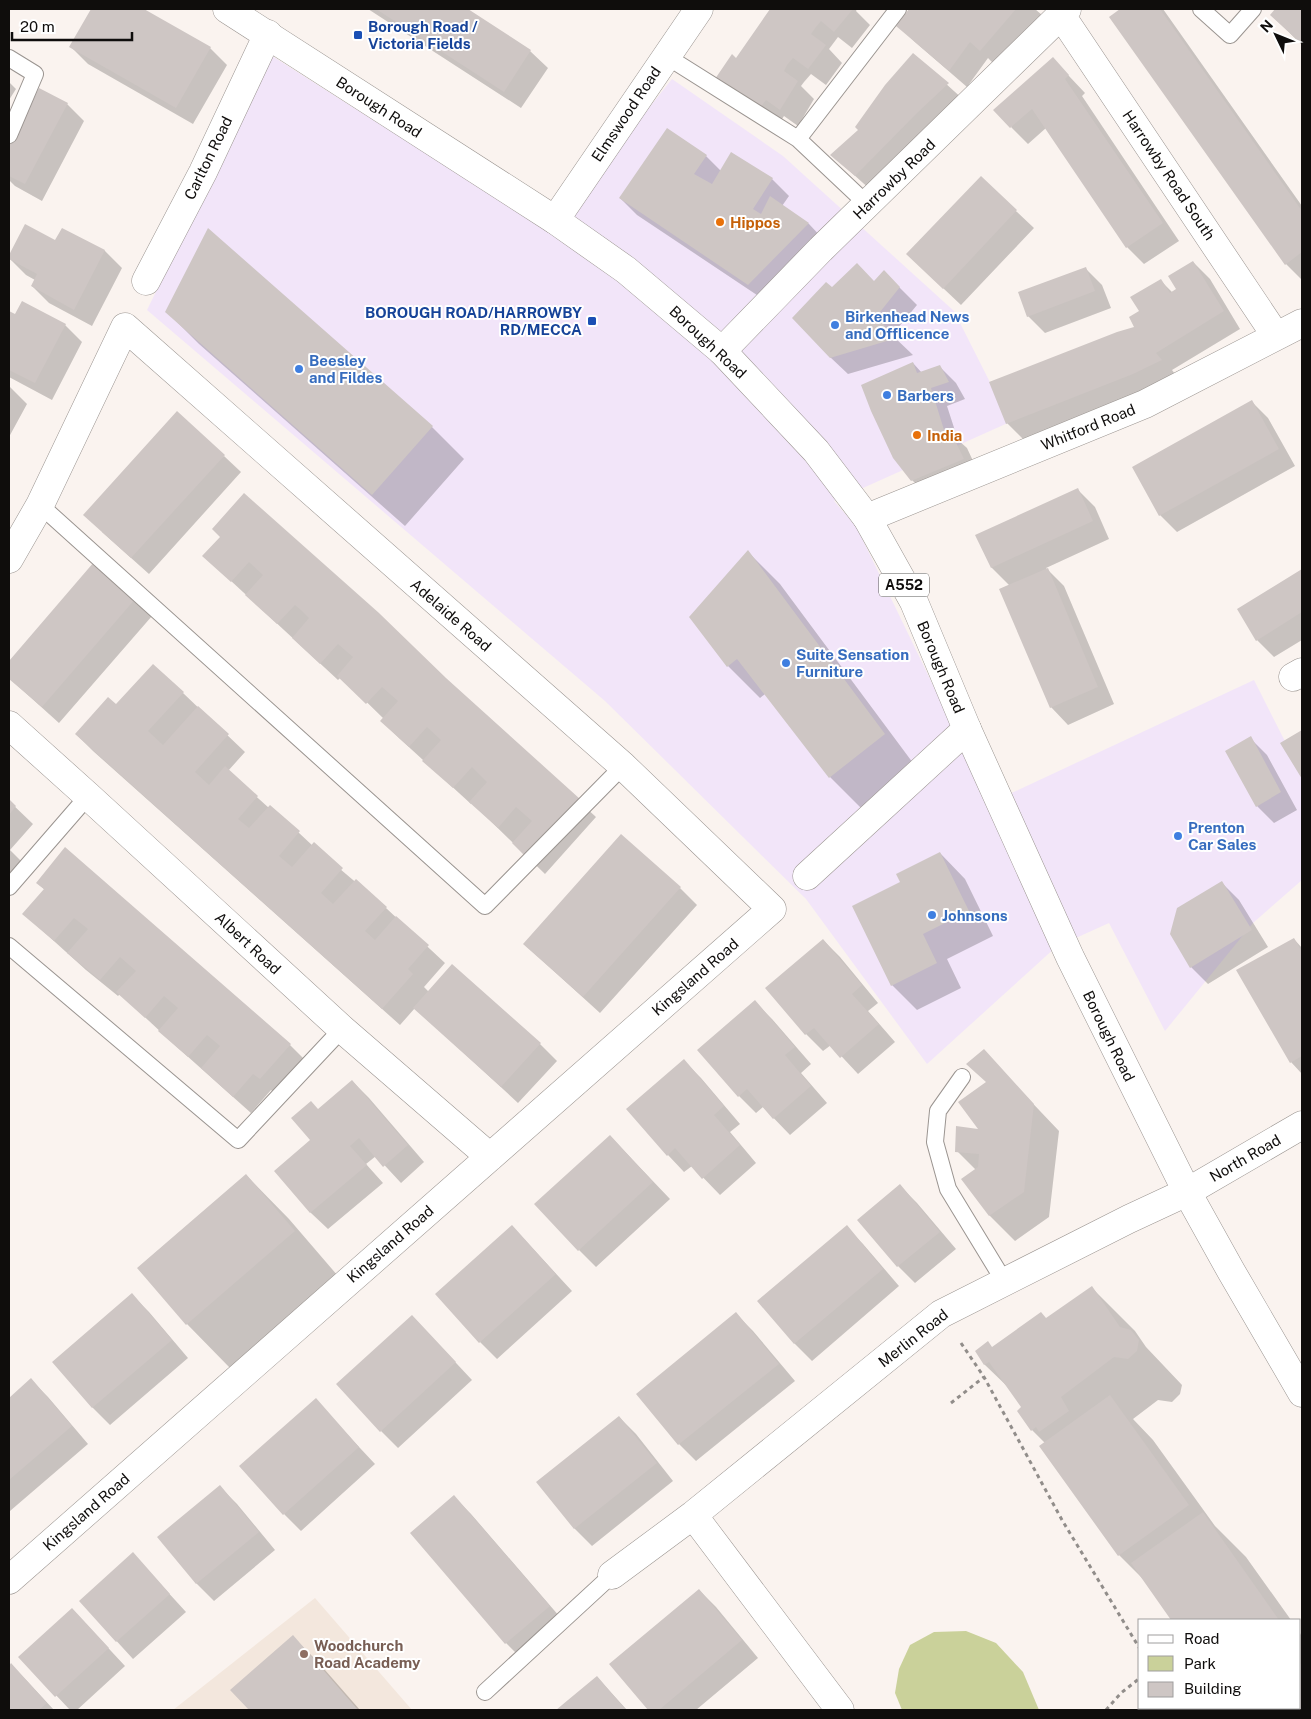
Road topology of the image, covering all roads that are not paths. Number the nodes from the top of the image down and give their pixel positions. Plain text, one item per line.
1 (227, 9) edge
2 (699, 9) edge
3 (898, 9) edge
4 (1201, 9) edge
5 (1253, 9) edge
6 (1064, 12) edge
7 (268, 34) junction
8 (666, 56) junction
9 (9, 58) edge
10 (9, 135) edge
11 (798, 138) junction
12 (868, 205) junction
13 (555, 220) junction
14 (146, 281) dead end
15 (1302, 322) edge
16 (1276, 336) junction
17 (722, 351) junction
18 (40, 505) junction
19 (867, 518) junction
20 (9, 559) edge
21 (9, 726) edge
22 (967, 729) junction
23 (623, 766) junction
24 (88, 796) junction
25 (807, 876) dead end
26 (9, 888) edge
27 (772, 909) joint
28 (9, 946) edge
29 (342, 1029) junction
30 (962, 1077) dead end
31 (1302, 1125) edge
32 (490, 1157) junction
33 (1187, 1192) junction
34 (1004, 1281) junction
35 (1302, 1393) edge
36 (693, 1515) junction
37 (612, 1574) joint
38 (9, 1580) edge
39 (485, 1692) dead end
40 (840, 1710) edge

1 - 7 main road, Borough Road / A552
2 - 8 main road, Elmswood Road
3 - 11 lane
4 - 5 lane
6 - 12 main road, Harrowby Road
6 - 16 main road, Harrowby Road South
7 - 13 main road, Borough Road / A552
7 - 14 main road, Carlton Road
8 - 11 lane
8 - 13 main road, Elmswood Road
9 - 10 lane
11 - 12 lane
12 - 17 main road, Harrowby Road
13 - 17 main road, Borough Road / A552
15 - 16 main road, Whitford Road
16 - 19 main road, Whitford Road
17 - 19 main road, Borough Road / A552
18 - 20 main road
18 - 23 lane
18 - 23 main road, Adelaide Road
19 - 22 main road, Borough Road / A552
21 - 24 main road, Albert Road
22 - 25 main road
22 - 33 main road, Borough Road / A552
23 - 27 main road, Adelaide Road
24 - 26 lane
24 - 29 main road, Albert Road
27 - 32 main road, Kingsland Road
28 - 29 lane
29 - 32 main road, Albert Road
30 - 34 lane
31 - 33 main road, North Road
32 - 38 main road, Kingsland Road
33 - 34 main road, Merlin Road
33 - 35 main road, Borough Road / A552
34 - 36 main road, Merlin Road
36 - 37 main road, Merlin Road
36 - 40 main road
37 - 39 lane

